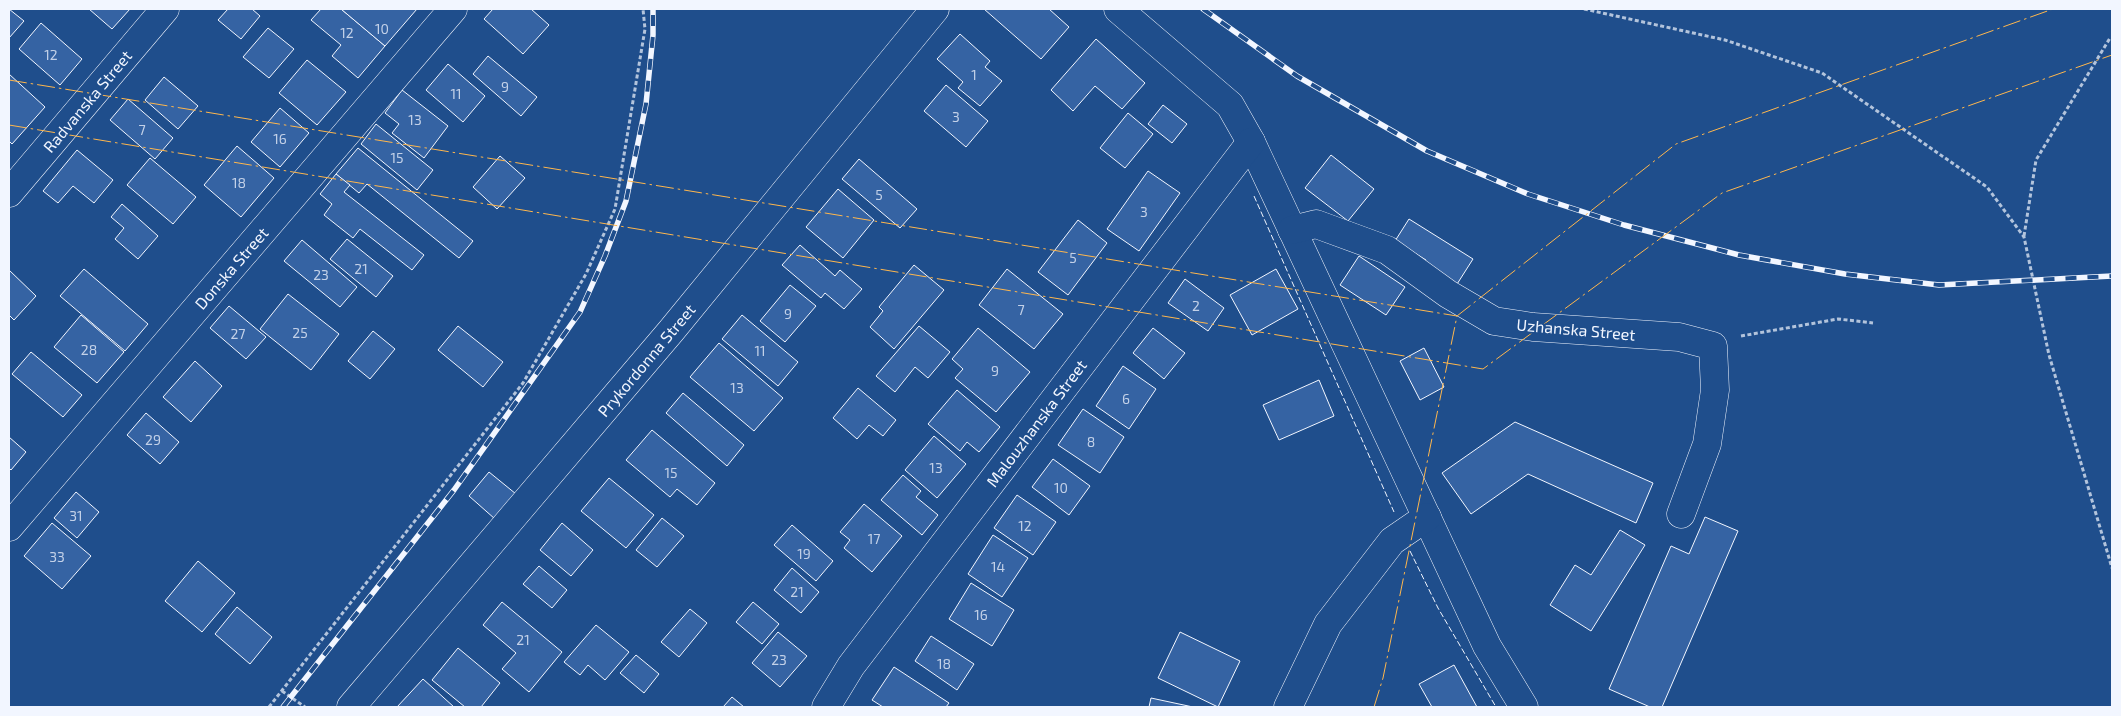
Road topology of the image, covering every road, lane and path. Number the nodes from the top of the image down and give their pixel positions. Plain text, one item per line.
1 (165, 9) edge
2 (453, 9) edge
3 (643, 9) edge
4 (936, 9) edge
5 (1118, 9) edge
6 (1584, 9) edge
7 (2110, 38) dead end
8 (1251, 142) junction
9 (9, 193) edge
10 (1292, 230) junction
11 (2024, 237) junction
12 (1873, 324) dead end
13 (1713, 346) junction
14 (1681, 514) dead end
15 (1427, 517) junction
16 (9, 527) edge
17 (2112, 568) edge
18 (282, 691) junction
19 (269, 707) edge
20 (305, 707) edge
21 (351, 707) edge
22 (826, 707) edge
23 (1288, 707) edge
24 (1524, 707) edge

1 - 9 street, Radvanska Street
2 - 16 street, Donska Street
3 - 18 path
4 - 21 street, Prykordonna Street
5 - 8 street
6 - 11 path
7 - 11 path
8 - 10 street
8 - 22 street, Malouzhanska Street
10 - 13 street, Uzhanska Street
10 - 15 street
11 - 17 path
12 - 13 path
13 - 14 street
15 - 23 street
15 - 24 street
18 - 19 path
18 - 20 path

